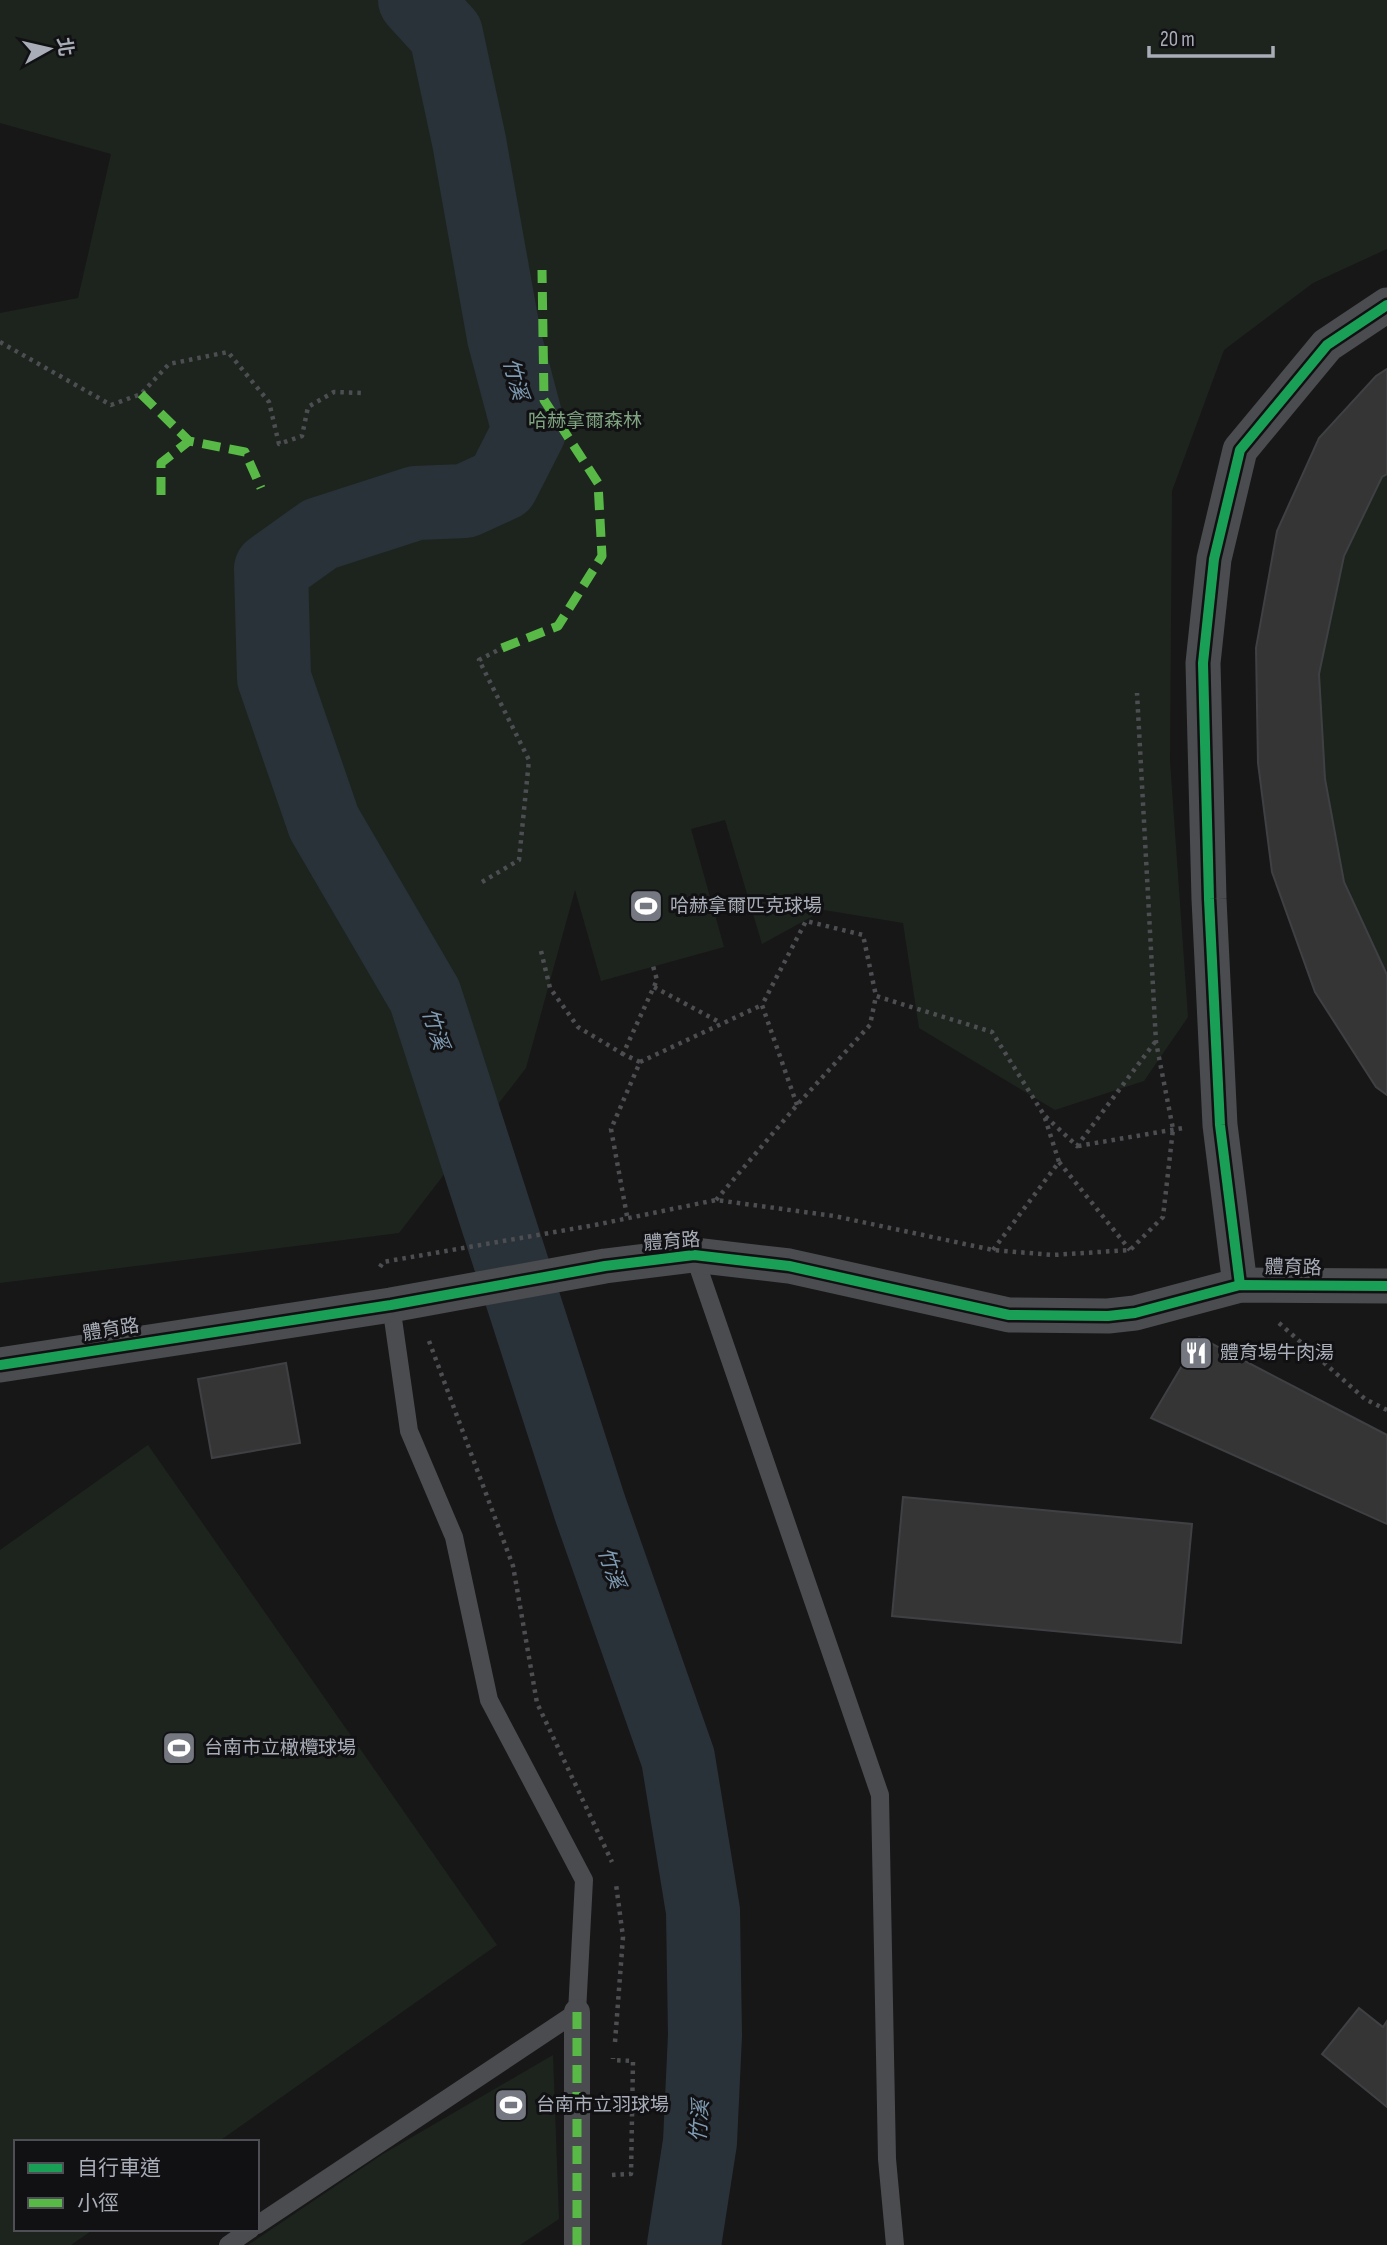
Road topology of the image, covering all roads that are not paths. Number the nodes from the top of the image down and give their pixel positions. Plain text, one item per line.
1 (1387, 305) edge
2 (694, 1255) junction
3 (1240, 1285) junction
4 (1387, 1286) edge
5 (399, 1303) junction
6 (0, 1365) edge
7 (577, 2012) junction
8 (259, 2224) edge
9 (248, 2231) edge
10 (228, 2245) edge
11 (577, 2245) edge
12 (895, 2245) edge

1 - 3 street
2 - 3 street, 體育路
2 - 5 street, 體育路
2 - 12 lane
3 - 4 street, 體育路
5 - 6 street, 體育路
5 - 7 lane
7 - 8 lane
7 - 11 street
9 - 10 lane

